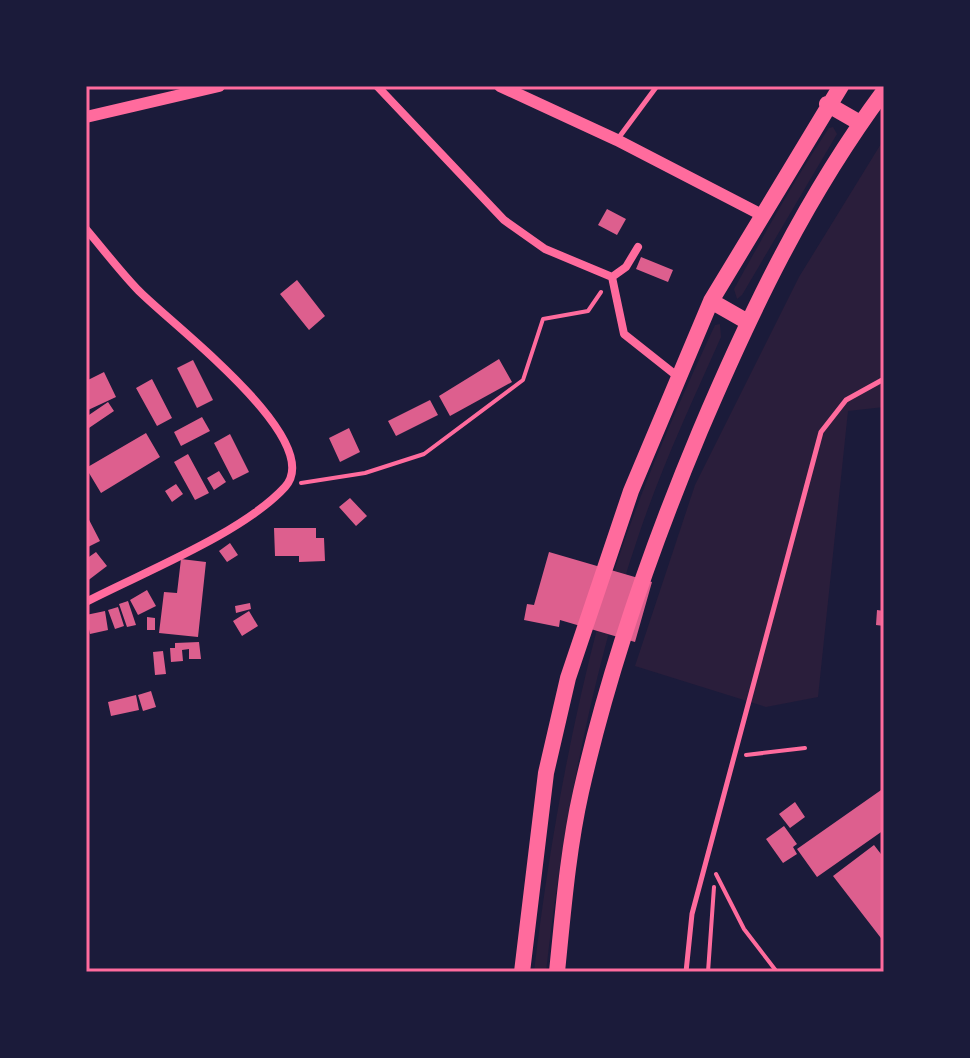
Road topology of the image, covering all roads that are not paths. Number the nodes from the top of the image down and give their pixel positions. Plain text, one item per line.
1 (219, 86) edge
2 (377, 86) edge
3 (500, 86) edge
4 (657, 86) edge
5 (841, 86) edge
6 (884, 91) edge
7 (827, 104) junction
8 (86, 117) edge
9 (860, 123) junction
10 (617, 140) junction
11 (760, 214) junction
12 (86, 229) edge
13 (638, 247) dead end
14 (612, 277) junction
15 (711, 301) junction
16 (746, 321) junction
17 (677, 376) junction
18 (884, 379) edge
19 (86, 602) edge
20 (522, 972) edge
21 (557, 972) edge
22 (686, 972) edge

1 - 8 street
2 - 14 street
3 - 10 street
4 - 10 lane
5 - 7 highway
6 - 9 highway
7 - 9 highway
7 - 11 highway
9 - 16 highway
10 - 11 street
11 - 15 highway
12 - 19 street
13 - 14 street
14 - 17 street
15 - 16 highway
15 - 17 highway
16 - 21 highway
17 - 20 highway
18 - 22 lane

